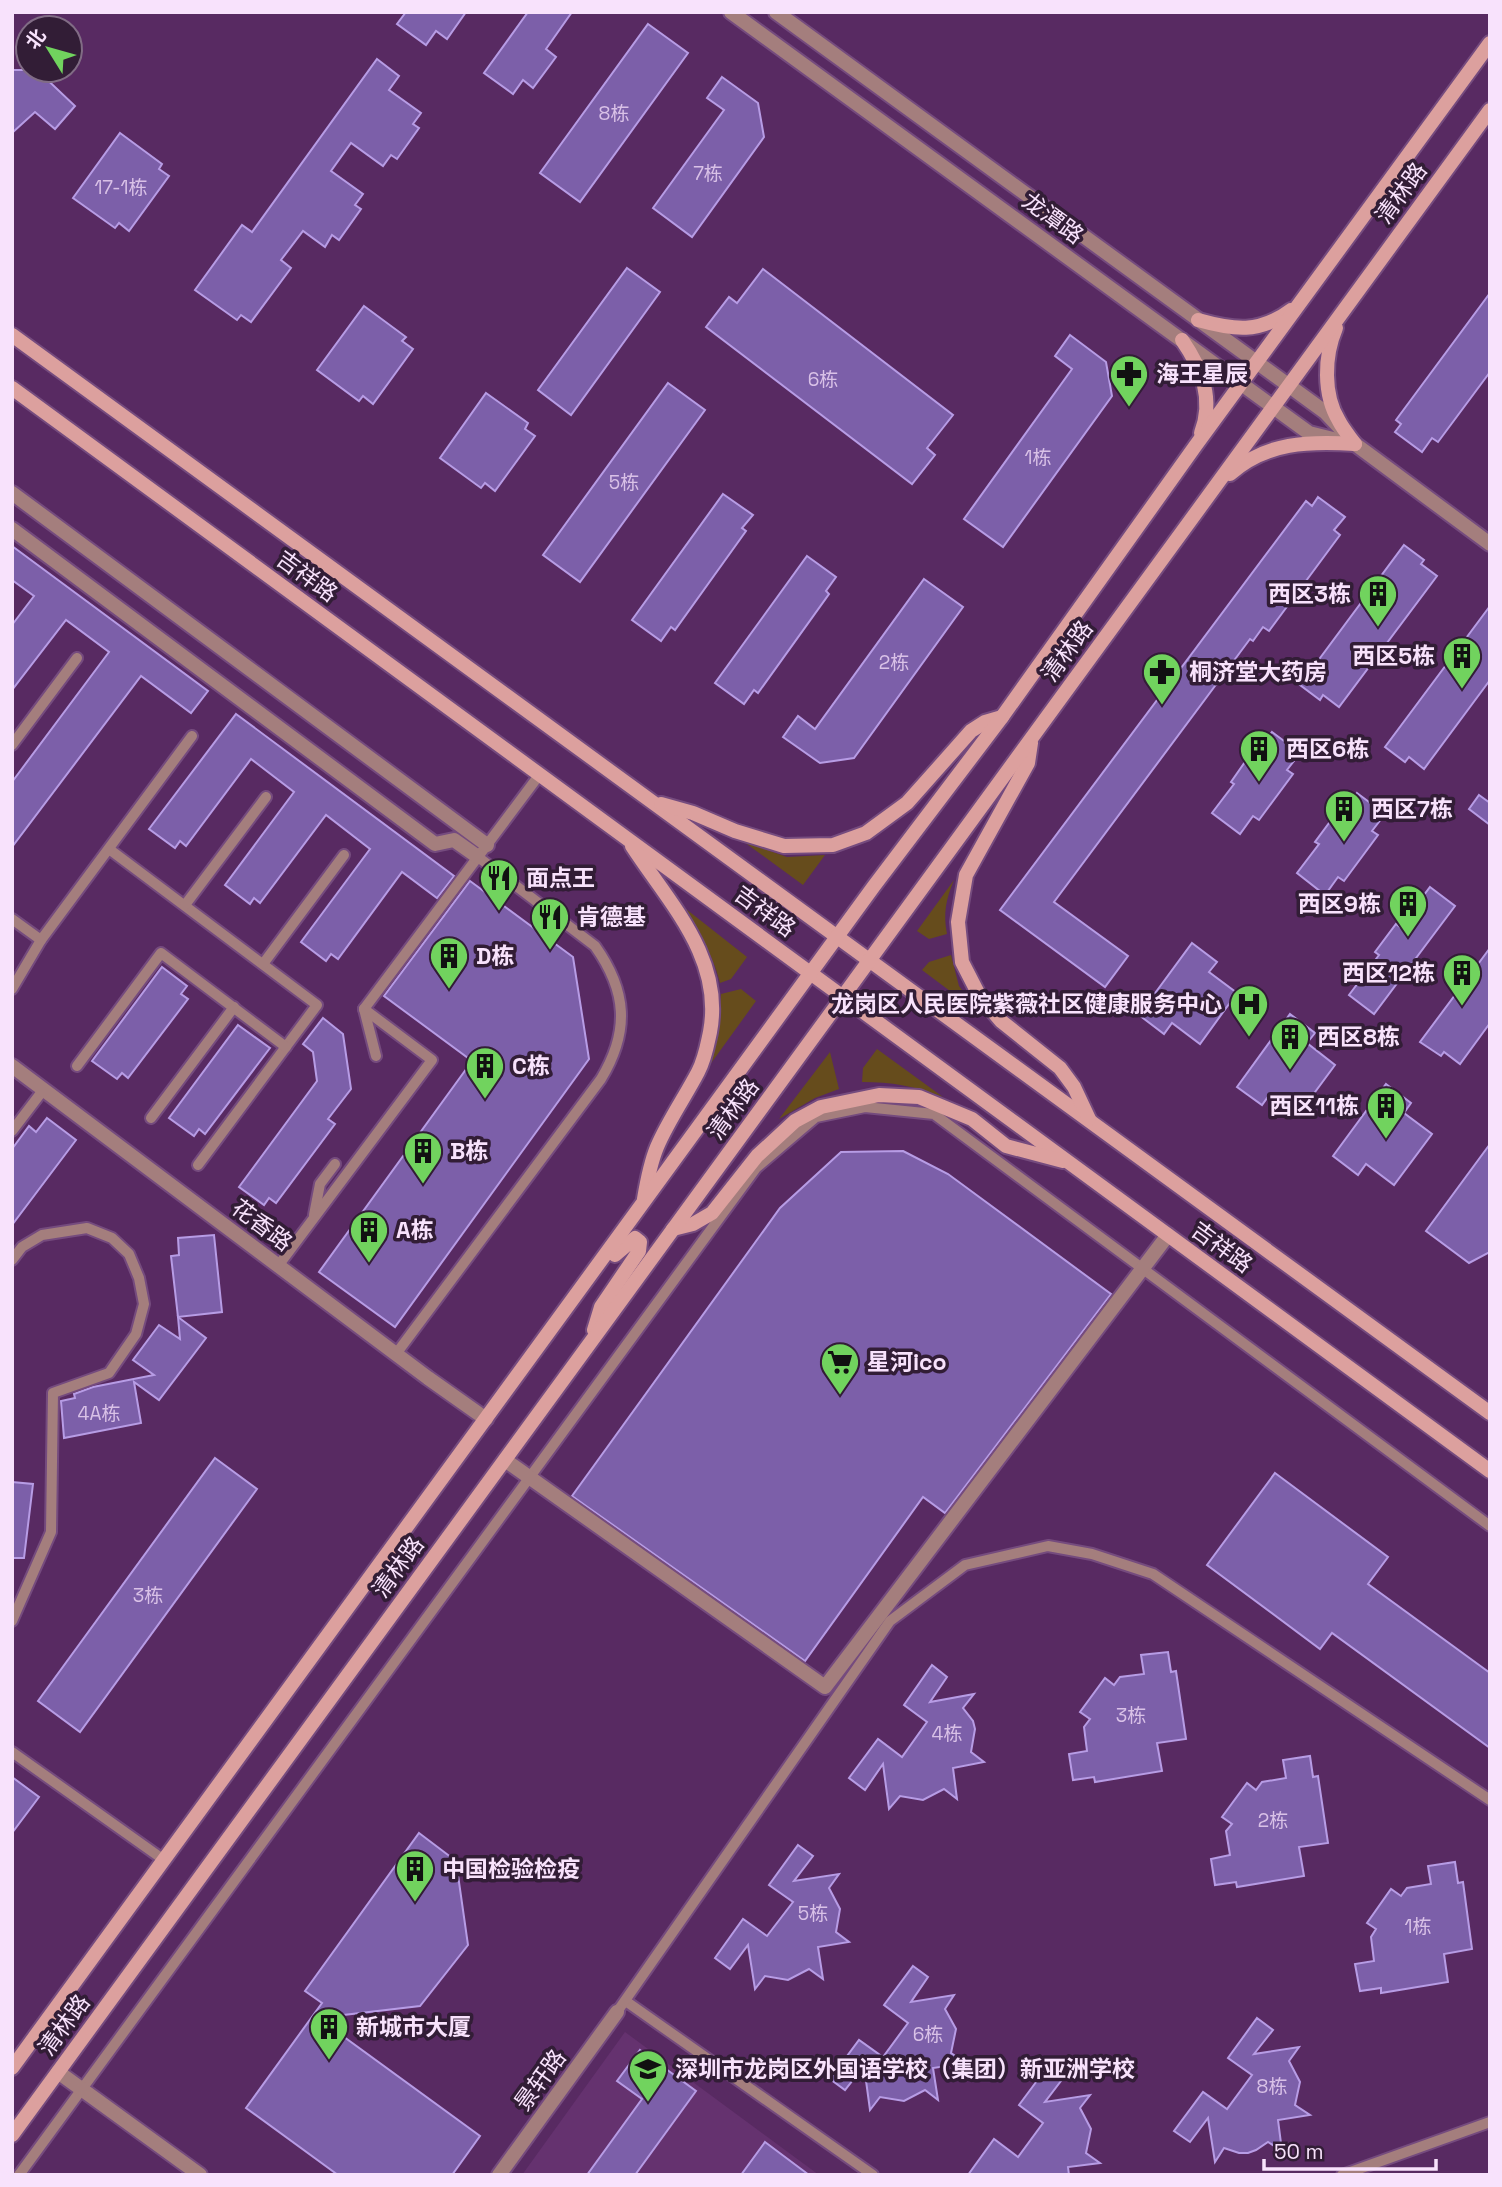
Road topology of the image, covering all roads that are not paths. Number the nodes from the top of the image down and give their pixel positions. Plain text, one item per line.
1 (731, 12) edge
2 (784, 15) edge
3 (1490, 43) edge
4 (1490, 110) edge
5 (1301, 302) junction
6 (1345, 309) junction
7 (1198, 320) junction
8 (12, 334) edge
9 (1182, 340) junction
10 (1256, 363) junction
11 (1241, 384) junction
12 (1288, 386) junction
13 (12, 388) edge
14 (1273, 407) junction
15 (1355, 444) junction
16 (1196, 445) junction
17 (1215, 486) junction
18 (12, 493) edge
19 (12, 529) edge
20 (1490, 544) edge
21 (77, 657) dead end
22 (1002, 717) junction
23 (192, 736) dead end
24 (1031, 738) junction
25 (12, 745) edge
26 (540, 774) junction
27 (266, 797) dead end
28 (653, 802) junction
29 (627, 838) junction
30 (109, 849) junction
31 (482, 851) junction
32 (344, 855) dead end
33 (185, 905) junction
34 (12, 919) edge
35 (839, 936) junction
36 (41, 940) junction
37 (870, 959) junction
38 (263, 964) junction
39 (811, 973) junction
40 (12, 989) edge
41 (843, 997) junction
42 (234, 1007) junction
43 (365, 1009) junction
44 (286, 1046) junction
45 (376, 1056) dead end
46 (12, 1066) edge
47 (77, 1066) dead end
48 (44, 1089) junction
49 (151, 1118) dead end
50 (1091, 1123) junction
51 (12, 1131) edge
52 (1068, 1162) junction
53 (335, 1164) dead end
54 (198, 1165) dead end
55 (643, 1203) junction
56 (314, 1217) junction
57 (673, 1229) junction
58 (1168, 1235) junction
59 (12, 1259) edge
60 (278, 1266) junction
61 (598, 1266) junction
62 (1142, 1268) junction
63 (591, 1341) junction
64 (396, 1354) junction
65 (1490, 1413) edge
66 (485, 1419) junction
67 (505, 1460) junction
68 (1490, 1471) edge
69 (530, 1478) junction
70 (1490, 1526) edge
71 (12, 1621) edge
72 (12, 1752) edge
73 (1490, 1800) edge
74 (164, 1860) junction
75 (622, 2007) junction
76 (12, 2068) edge
77 (58, 2072) junction
78 (82, 2089) junction
79 (1490, 2122) edge
80 (12, 2135) edge
81 (19, 2175) edge
82 (200, 2175) edge
83 (499, 2175) edge
84 (873, 2175) edge
85 (1342, 2175) edge

1 - 9 street, 龙潭路
2 - 7 street, 龙潭路
3 - 5 main road, 清林路
4 - 6 main road, 清林路
5 - 7 main road
5 - 10 main road, 清林路
6 - 12 main road, 清林路
6 - 15 main road
7 - 10 street, 龙潭路
8 - 28 main road, 吉祥路
9 - 11 street, 龙潭路
9 - 16 main road
10 - 11 main road, 清林路
10 - 12 street, 龙潭路
11 - 14 street, 龙潭路
11 - 16 main road, 清林路
12 - 14 main road, 清林路
12 - 15 street, 龙潭路
13 - 26 main road, 吉祥路
14 - 15 street, 龙潭路
14 - 17 main road, 清林路
15 - 17 main road
15 - 20 street, 龙潭路
16 - 22 main road, 清林路
17 - 24 main road, 清林路
18 - 31 street
19 - 31 street
21 - 25 lane
22 - 28 main road
22 - 35 main road, 清林路
23 - 30 lane
24 - 37 main road, 清林路
24 - 50 main road
26 - 29 main road, 吉祥路
26 - 31 lane
27 - 33 lane
28 - 35 main road, 吉祥路
29 - 39 main road, 吉祥路
29 - 55 main road
30 - 33 lane
30 - 36 lane
31 - 43 lane
31 - 64 lane
32 - 38 lane
33 - 38 lane
34 - 36 lane
35 - 37 main road, 吉祥路
35 - 39 main road, 清林路
36 - 40 lane
37 - 41 main road, 清林路
37 - 50 main road, 吉祥路
38 - 44 lane
39 - 41 main road, 吉祥路
39 - 55 main road, 清林路
41 - 52 main road, 吉祥路
41 - 57 main road, 清林路
42 - 44 lane
42 - 47 lane
42 - 49 lane
43 - 45 lane
43 - 56 lane
44 - 54 lane
46 - 48 street, 花香路
48 - 51 lane
48 - 60 street, 花香路
50 - 65 main road, 吉祥路
52 - 57 main road
52 - 58 main road, 吉祥路
53 - 56 lane
55 - 61 main road, 清林路
56 - 60 lane
57 - 63 main road, 清林路
58 - 62 street
58 - 68 main road, 吉祥路
59 - 71 lane
60 - 64 street, 花香路
61 - 63 main road
61 - 66 main road, 清林路
62 - 69 lane
62 - 69 street
62 - 70 lane
63 - 67 main road, 清林路
64 - 66 street, 花香路
66 - 74 main road, 清林路
67 - 69 street
67 - 77 main road, 清林路
69 - 78 lane
72 - 74 lane
73 - 75 lane
74 - 76 main road, 清林路
75 - 83 street, 景轩路
75 - 84 lane
77 - 78 street
77 - 80 main road, 清林路
78 - 81 lane
78 - 82 street
79 - 85 lane

